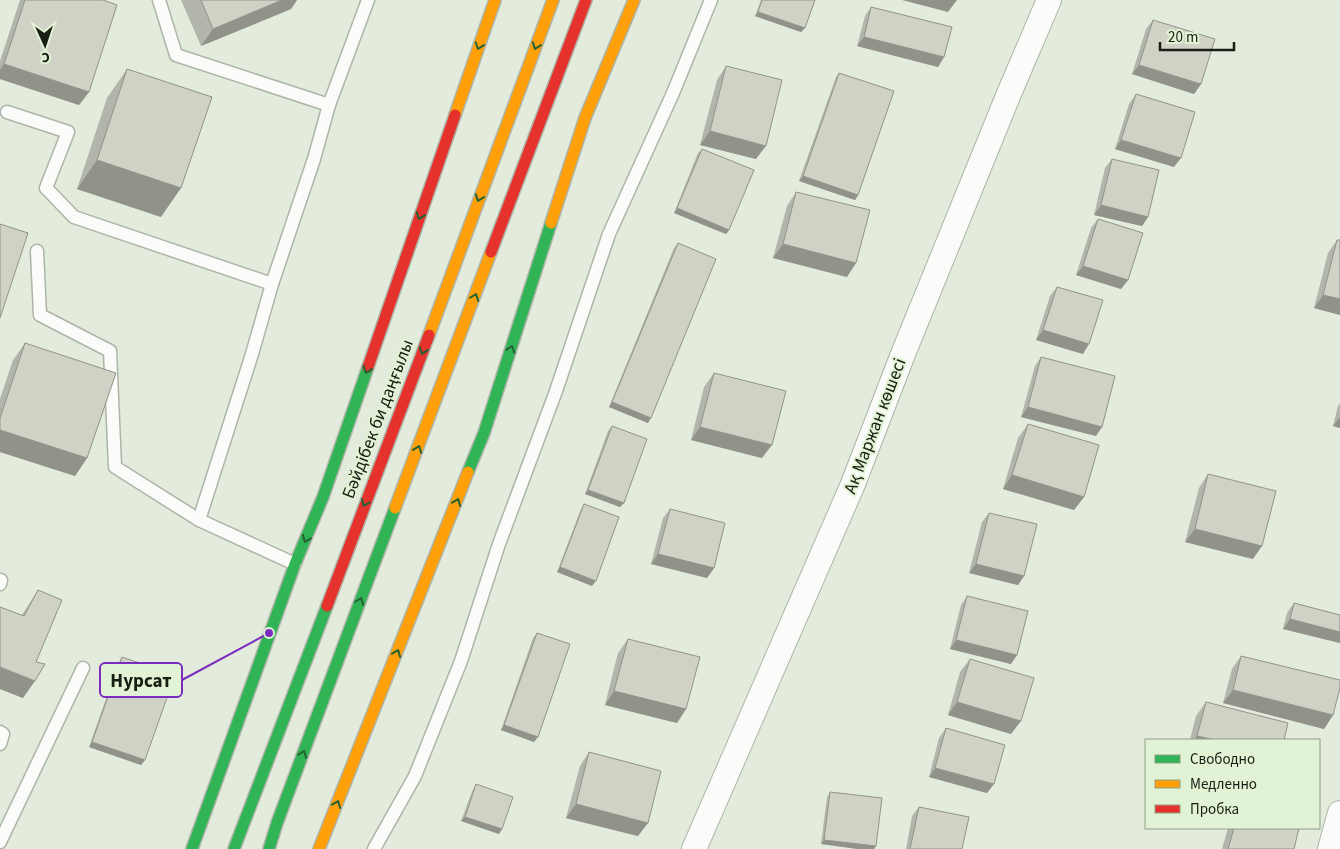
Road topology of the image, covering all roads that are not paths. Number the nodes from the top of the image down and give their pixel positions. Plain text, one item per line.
1 (159, 0) edge
2 (368, 0) edge
3 (496, 0) edge
4 (553, 0) edge
5 (586, 0) edge
6 (634, 0) edge
7 (711, 0) edge
8 (1050, 0) edge
9 (330, 105) junction
10 (7, 112) dead end
11 (37, 251) dead end
12 (272, 284) junction
13 (199, 520) junction
14 (295, 564) junction
15 (83, 668) dead end
16 (0, 732) edge
17 (0, 744) edge
18 (1340, 812) edge
19 (0, 842) edge
20 (192, 849) edge
21 (234, 849) edge
22 (269, 849) edge
23 (319, 849) edge
24 (374, 849) edge
25 (694, 849) edge
26 (1330, 849) edge

1 - 9 lane
2 - 9 lane
3 -> 14 main road
4 -> 21 main road, Бәйдібек би даңғылы
22 -> 5 main road
23 -> 6 main road
7 - 24 lane
8 - 25 street, Ақ Маржан көшесі
9 - 12 lane
10 - 12 lane
11 - 13 lane
12 - 13 lane
13 - 14 lane
14 - 20 main road
15 - 19 lane
16 - 17 lane
18 - 26 street

